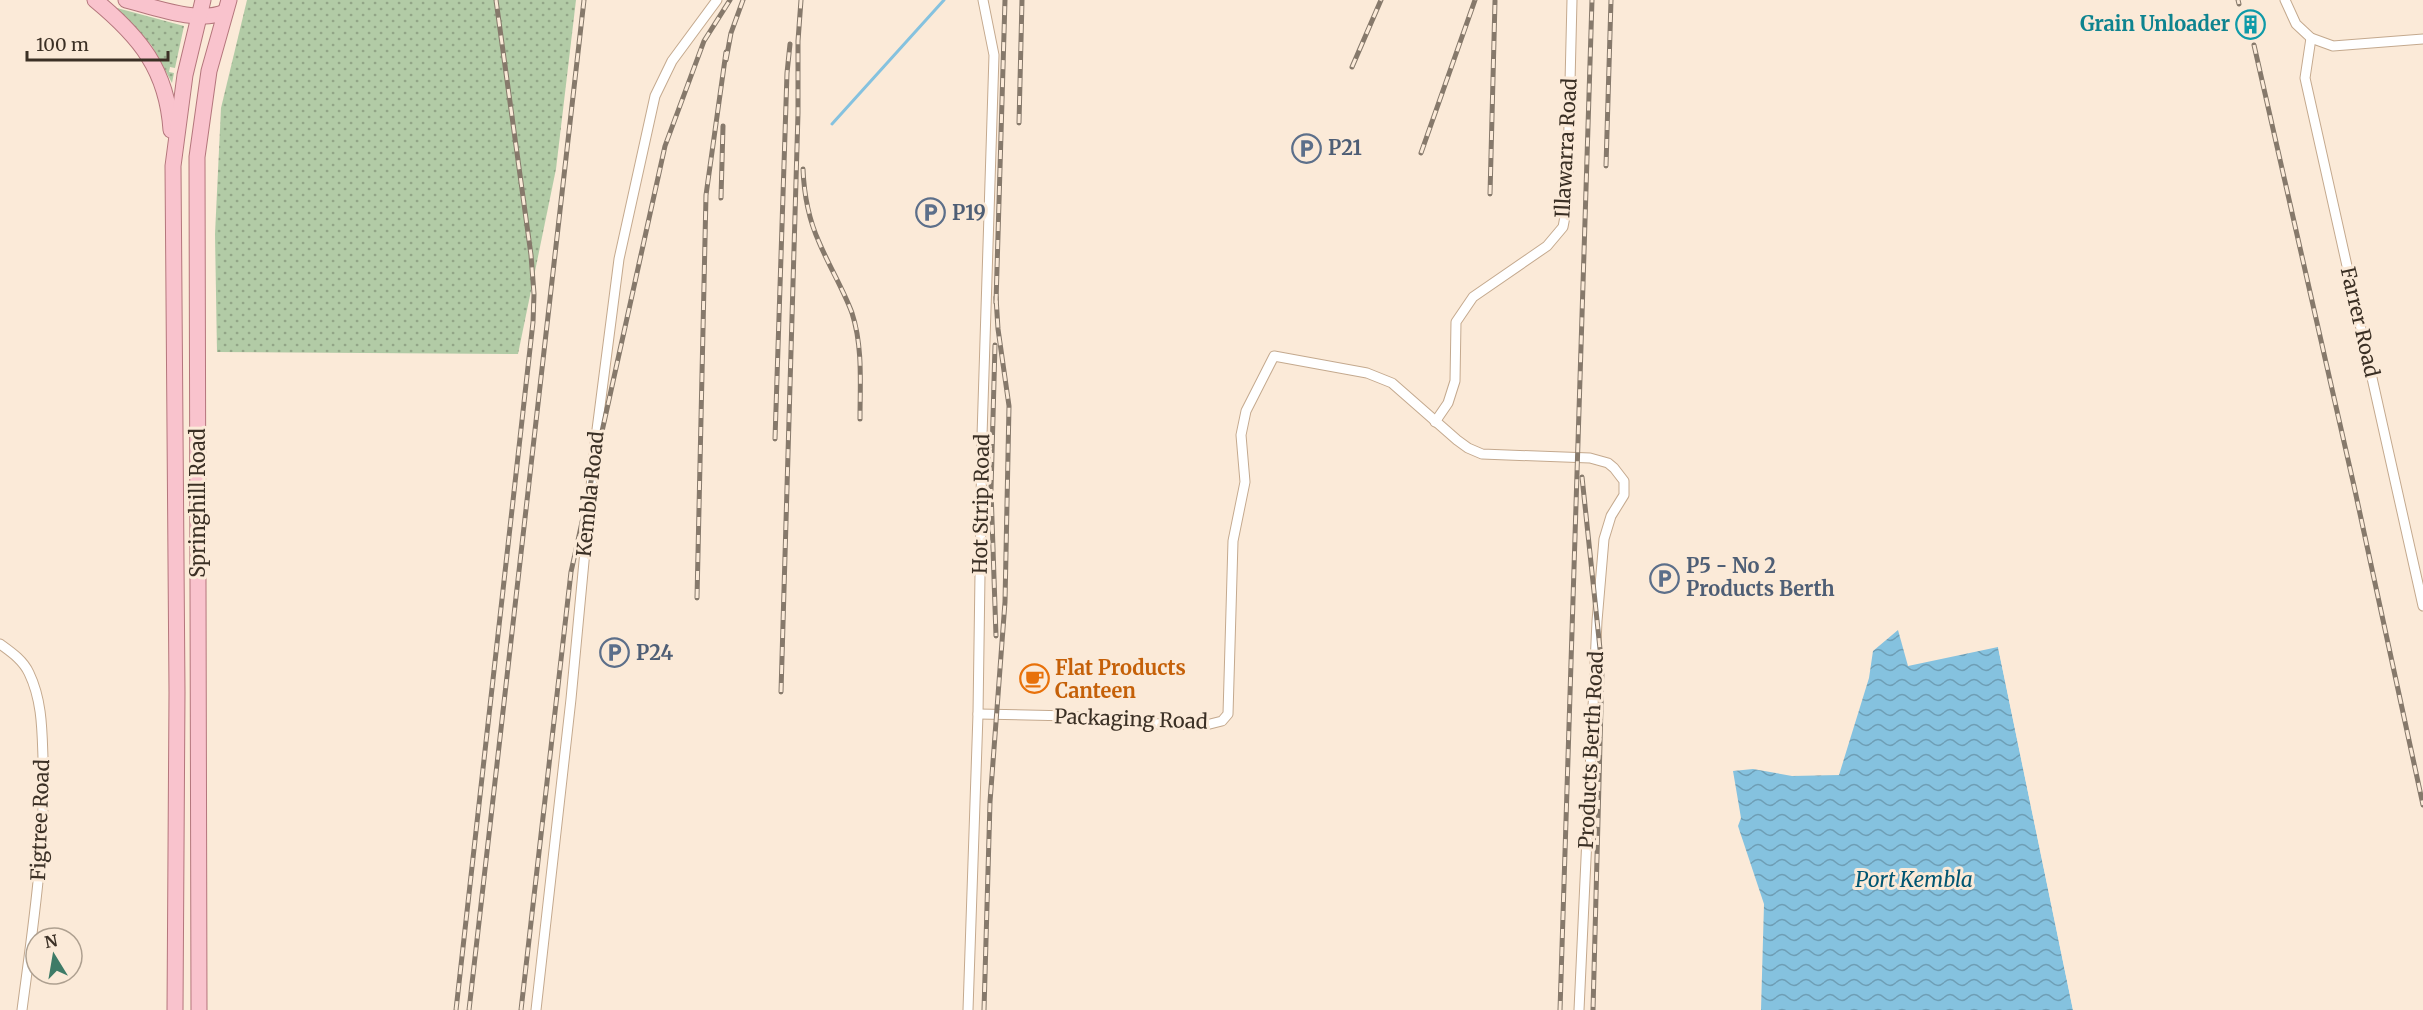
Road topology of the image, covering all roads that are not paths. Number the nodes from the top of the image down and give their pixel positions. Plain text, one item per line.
1 (95, 0) edge
2 (126, 0) edge
3 (202, 0) edge
4 (213, 0) edge
5 (717, 0) edge
6 (983, 0) edge
7 (1572, 0) edge
8 (2285, 0) edge
9 (227, 7) edge
10 (198, 17) junction
11 (2311, 38) junction
12 (2423, 39) edge
13 (173, 166) junction
14 (1435, 422) junction
15 (2423, 606) edge
16 (0, 644) edge
17 (978, 714) junction
18 (22, 1010) edge
19 (175, 1010) edge
20 (198, 1010) edge
21 (536, 1010) edge
22 (968, 1010) edge
23 (1579, 1010) edge

1 - 13 main road
2 - 10 main road
3 - 10 main road, Springhill Road
4 - 9 main road
5 - 21 street, Kembla Road
6 - 17 street, Hot Strip Road
7 - 14 street, Illawarra Road
8 - 11 street
9 - 10 main road
9 - 20 main road, Springhill Road
10 - 13 main road, Springhill Road
11 - 12 street
11 - 15 street, Farrer Road
13 - 19 main road, Springhill Road
14 - 17 street, Packaging Road
14 - 23 street, Products Berth Road
16 - 18 street, Figtree Road
17 - 22 street, Hot Strip Road

